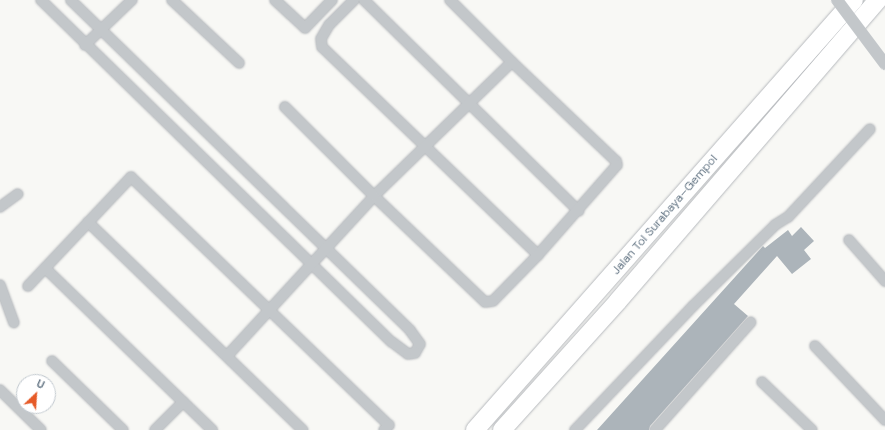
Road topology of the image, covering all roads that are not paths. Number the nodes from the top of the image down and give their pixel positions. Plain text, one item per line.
1 (41, 0) edge
2 (71, 0) edge
3 (132, 0) edge
4 (172, 0) edge
5 (275, 0) edge
6 (332, 0) edge
7 (354, 0) edge
8 (364, 0) edge
9 (450, 0) edge
10 (837, 0) edge
11 (854, 0) edge
12 (878, 0) edge
13 (102, 30) junction
14 (85, 45) junction
15 (512, 62) junction
16 (239, 63) dead end
17 (885, 64) edge
18 (469, 104) junction
19 (285, 107) dead end
20 (870, 129) dead end
21 (426, 146) junction
22 (18, 194) dead end
23 (374, 196) junction
24 (0, 207) edge
25 (579, 210) junction
26 (88, 222) junction
27 (849, 240) dead end
28 (327, 248) junction
29 (538, 255) junction
30 (313, 264) junction
31 (45, 268) junction
32 (885, 281) edge
33 (0, 285) edge
34 (28, 286) dead end
35 (270, 310) junction
36 (751, 322) dead end
37 (14, 323) dead end
38 (815, 346) dead end
39 (227, 356) junction
40 (52, 361) dead end
41 (762, 382) dead end
42 (0, 390) edge
43 (183, 402) junction
44 (885, 420) edge
45 (41, 430) edge
46 (123, 430) edge
47 (155, 430) edge
48 (212, 430) edge
49 (304, 430) edge
50 (384, 430) edge
51 (475, 430) edge
52 (502, 430) edge
53 (575, 430) edge
54 (655, 430) edge
55 (812, 430) edge

1 - 14 street
2 - 13 street
3 - 13 street
4 - 16 street
5 - 6 street
7 - 21 street
8 - 18 street
9 - 15 street
10 - 17 street, bridge
11 - 51 highway, Jalan Tol Surabaya–Gempol
12 - 52 highway, Jalan Tol Surabaya–Gempol
13 - 14 street
13 - 28 street
14 - 30 street
15 - 18 street
15 - 25 street
18 - 21 street
18 - 25 street
19 - 23 street
20 - 53 street
21 - 23 street
21 - 29 street
22 - 24 street
23 - 28 street
23 - 29 street
25 - 29 street
26 - 31 street
26 - 35 street
26 - 39 street
27 - 32 street
28 - 30 street
28 - 30 street
30 - 35 street
31 - 34 street
31 - 43 street
33 - 37 street
35 - 39 street
35 - 50 street
36 - 54 street
38 - 44 street
39 - 49 street
40 - 46 street
41 - 55 street
42 - 45 street
43 - 47 street
43 - 48 street

